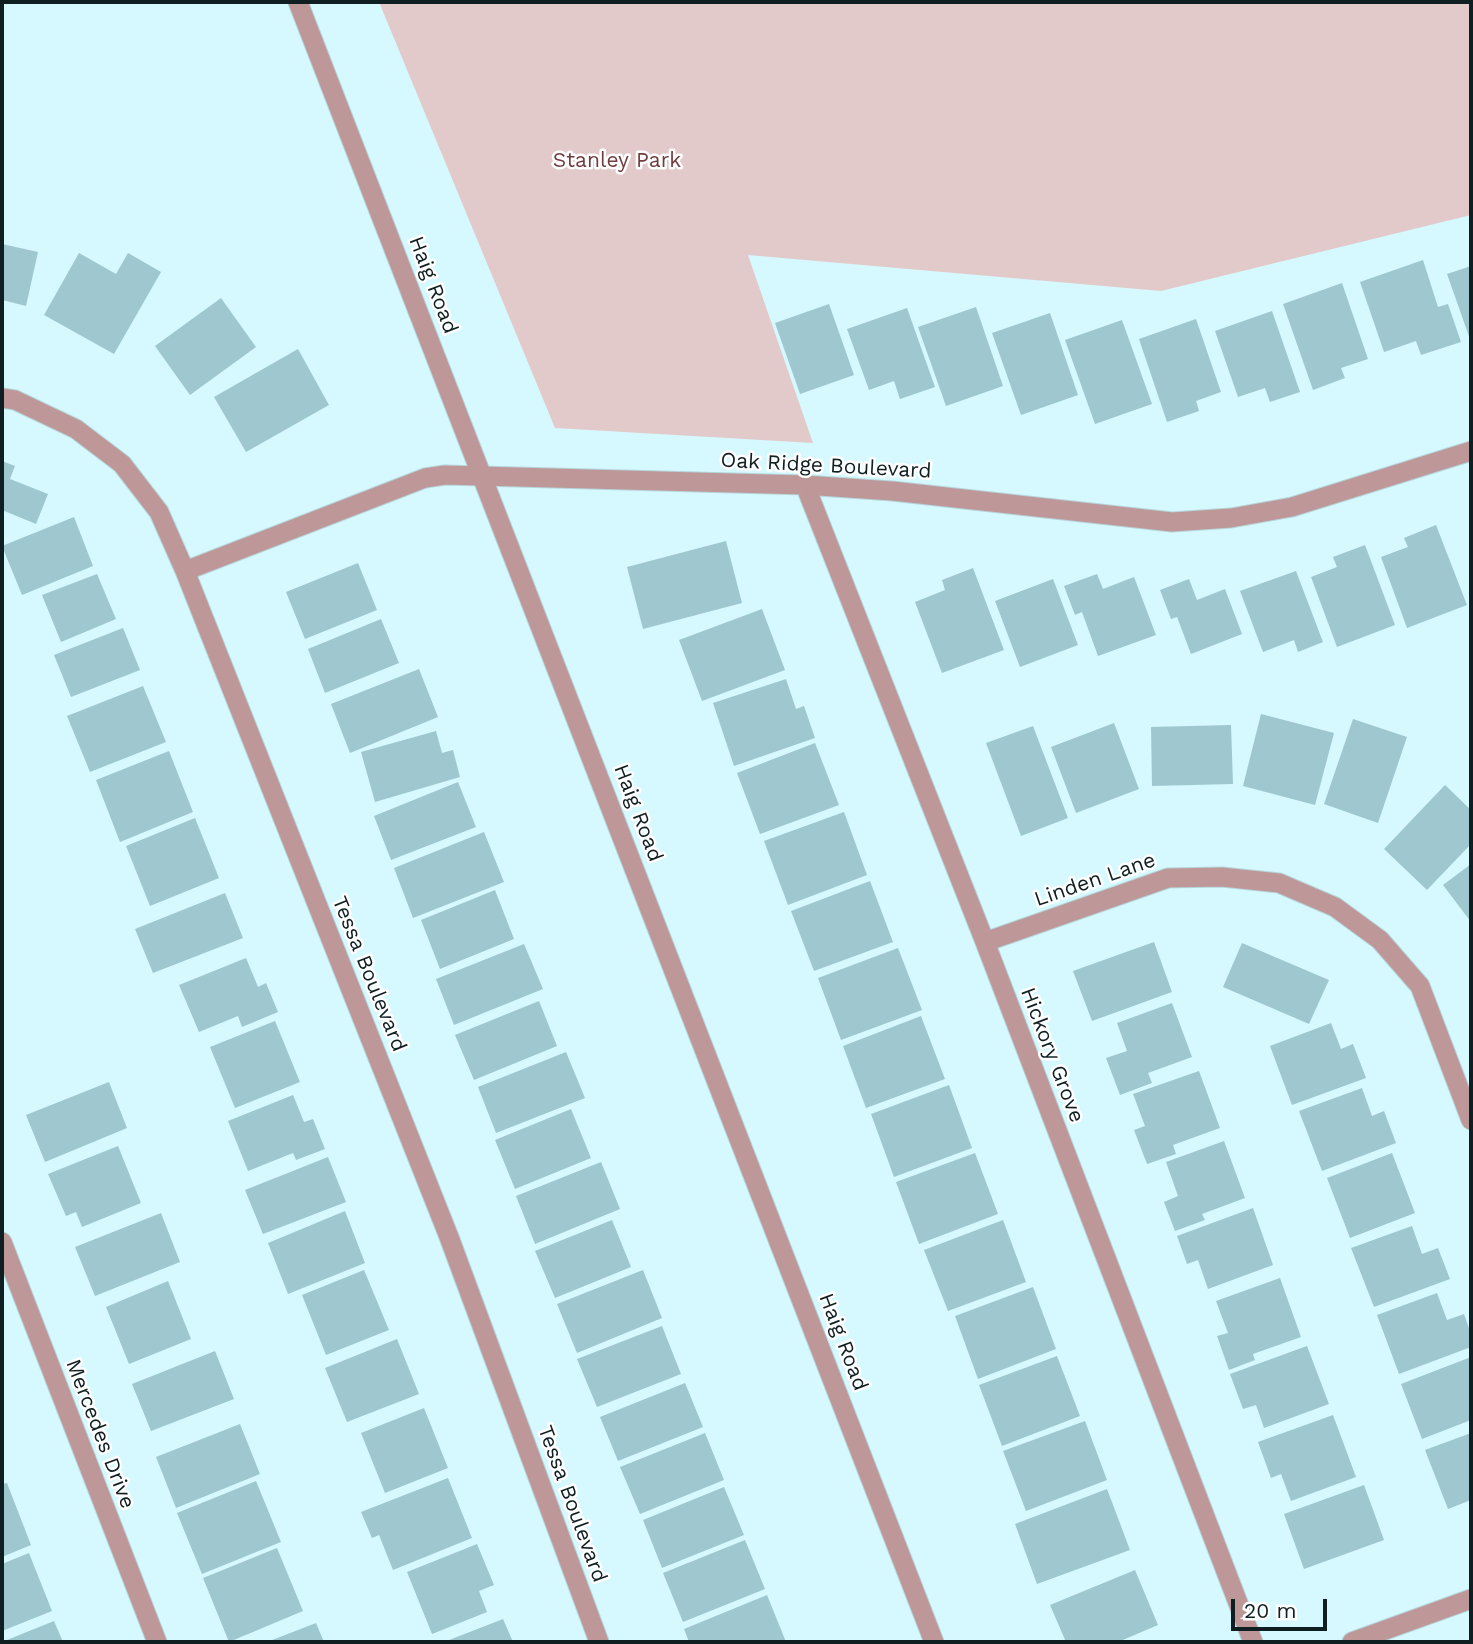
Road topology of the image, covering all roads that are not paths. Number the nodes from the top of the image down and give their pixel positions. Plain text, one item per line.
1 (298, 2) edge
2 (2, 398) edge
3 (1471, 451) edge
4 (483, 475) junction
5 (805, 485) junction
6 (185, 570) junction
7 (985, 942) junction
8 (1471, 1120) edge
9 (2, 1242) edge
10 (1471, 1599) edge
11 (157, 1642) edge
12 (599, 1642) edge
13 (934, 1642) edge
14 (1253, 1642) edge
15 (1352, 1642) edge

1 - 4 street, Haig Road
2 - 6 street, Tessa Boulevard
3 - 5 street, Oak Ridge Boulevard
4 - 5 street, Oak Ridge Boulevard
4 - 6 street, Oak Ridge Boulevard
4 - 13 street, Haig Road
5 - 7 street, Hickory Grove
6 - 12 street, Tessa Boulevard
7 - 8 street, Linden Lane
7 - 14 street, Hickory Grove
9 - 11 street, Mercedes Drive
10 - 15 street

